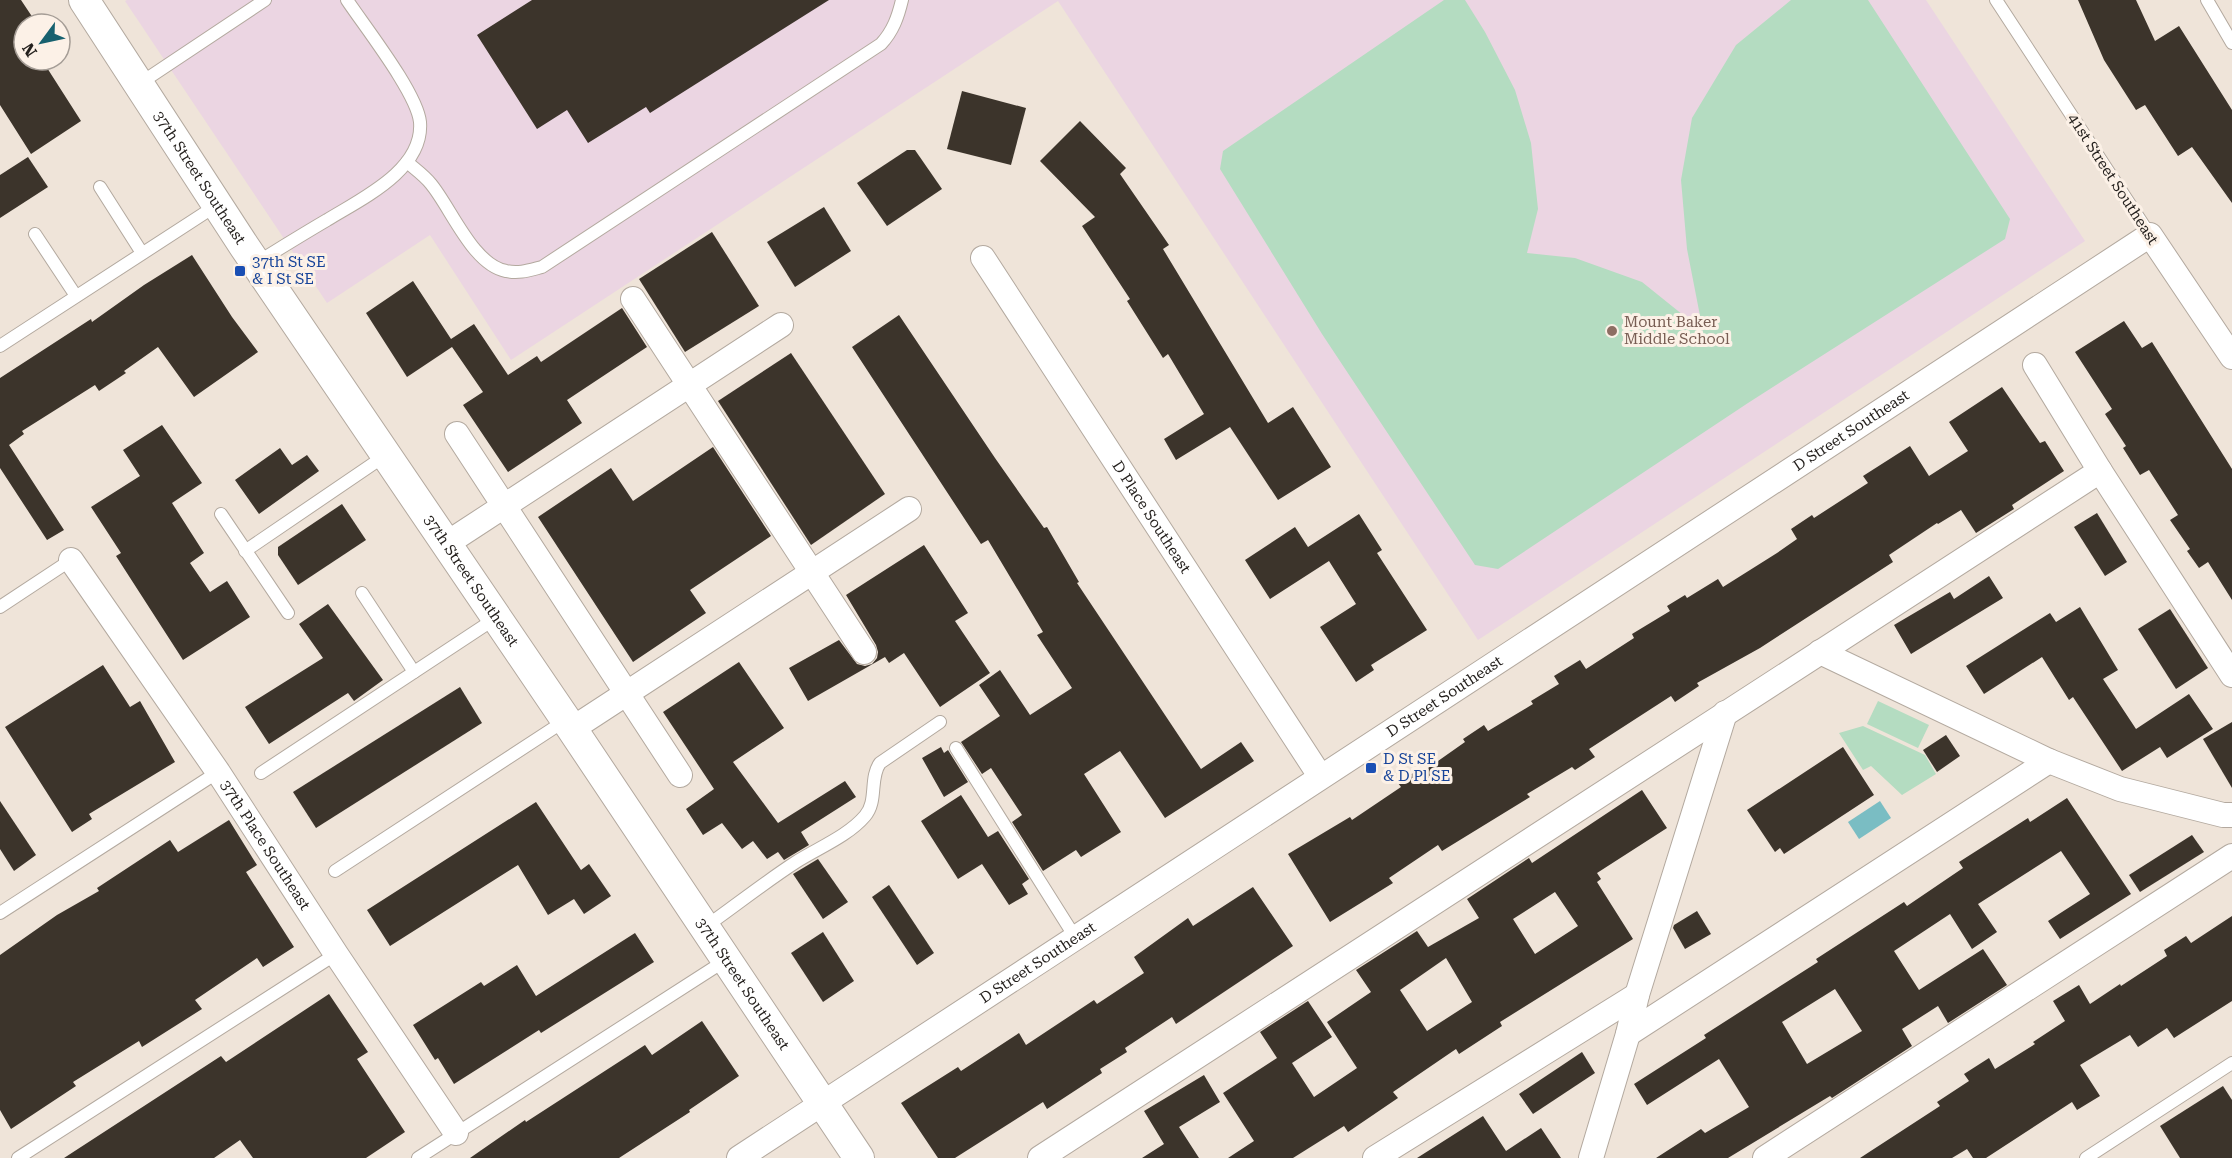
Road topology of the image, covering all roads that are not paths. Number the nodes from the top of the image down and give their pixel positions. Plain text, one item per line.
1 (84, 0) edge
2 (265, 0) edge
3 (347, 0) edge
4 (902, 0) edge
5 (1996, 0) edge
6 (2207, 0) edge
7 (2232, 43) edge
8 (139, 84) junction
9 (406, 162) junction
10 (100, 187) dead end
11 (218, 205) junction
12 (35, 234) dead end
13 (2150, 234) junction
14 (142, 253) junction
15 (983, 258) dead end
16 (256, 263) junction
17 (76, 296) junction
18 (633, 299) dead end
19 (781, 325) dead end
20 (0, 346) edge
21 (2232, 357) edge
22 (2035, 365) dead end
23 (689, 385) junction
24 (457, 434) dead end
25 (386, 455) junction
26 (2100, 471) junction
27 (504, 506) junction
28 (909, 509) dead end
29 (221, 514) dead end
30 (446, 544) junction
31 (245, 551) junction
32 (71, 560) joint
33 (812, 573) junction
34 (362, 592) dead end
35 (0, 608) edge
36 (288, 613) dead end
37 (496, 618) junction
38 (864, 652) dead end
39 (1820, 652) junction
40 (414, 672) junction
41 (2232, 675) edge
42 (627, 693) junction
43 (1725, 713) junction
44 (940, 722) dead end
45 (569, 725) junction
46 (956, 748) dead end
47 (2049, 761) junction
48 (218, 772) junction
49 (261, 773) dead end
50 (680, 775) dead end
51 (1320, 776) junction
52 (2232, 815) edge
53 (2232, 856) edge
54 (335, 871) dead end
55 (0, 913) edge
56 (704, 928) junction
57 (1075, 937) junction
58 (336, 954) junction
59 (726, 960) junction
60 (1636, 995) junction
61 (1628, 1034) junction
62 (2232, 1063) edge
63 (824, 1103) junction
64 (456, 1133) junction
65 (18, 1158) edge
66 (418, 1158) edge
67 (738, 1158) edge
68 (859, 1158) edge
69 (1040, 1158) edge
70 (1375, 1158) edge
71 (1591, 1158) edge
72 (1766, 1158) edge
73 (2086, 1158) edge

1 - 8 street, 37th Street Southeast
2 - 8 lane
3 - 9 lane
4 - 9 lane
5 - 13 lane, 41st Street Southeast
6 - 7 lane
8 - 11 street, 37th Street Southeast
9 - 16 lane
10 - 14 lane
11 - 14 lane
11 - 16 street, 37th Street Southeast
12 - 17 lane
13 - 21 street, 41st Street Southeast
13 - 51 street, D Street Southeast
14 - 17 lane
15 - 51 street, D Place Southeast
16 - 25 street, 37th Street Southeast
17 - 20 lane
18 - 23 street
19 - 23 street
22 - 26 street
23 - 27 street
23 - 33 street
24 - 27 street
25 - 30 street, 37th Street Southeast
25 - 31 lane
26 - 39 street
26 - 41 street
27 - 30 street
27 - 42 street
28 - 33 street
29 - 31 lane
30 - 37 street, 37th Street Southeast
31 - 36 lane
32 - 35 lane
32 - 48 street, 37th Place Southeast
33 - 38 street
33 - 42 street
34 - 40 lane
37 - 40 lane
37 - 45 street, 37th Street Southeast
39 - 43 street
39 - 47 street
40 - 49 lane
42 - 45 street
42 - 50 street
43 - 60 street
43 - 69 street
44 - 56 lane
45 - 54 lane
45 - 56 street, 37th Street Southeast
46 - 57 lane
47 - 52 street
47 - 61 street
48 - 55 lane
48 - 58 street, 37th Place Southeast
51 - 57 street, D Street Southeast
53 - 72 street
56 - 59 street, 37th Street Southeast
57 - 63 street, D Street Southeast
58 - 64 street, 37th Place Southeast
58 - 65 lane
59 - 63 street, 37th Street Southeast
59 - 64 lane
60 - 61 street
60 - 70 street
61 - 71 street
62 - 73 lane
63 - 67 street, D Street Southeast
63 - 68 street, 37th Street Southeast
64 - 66 lane

